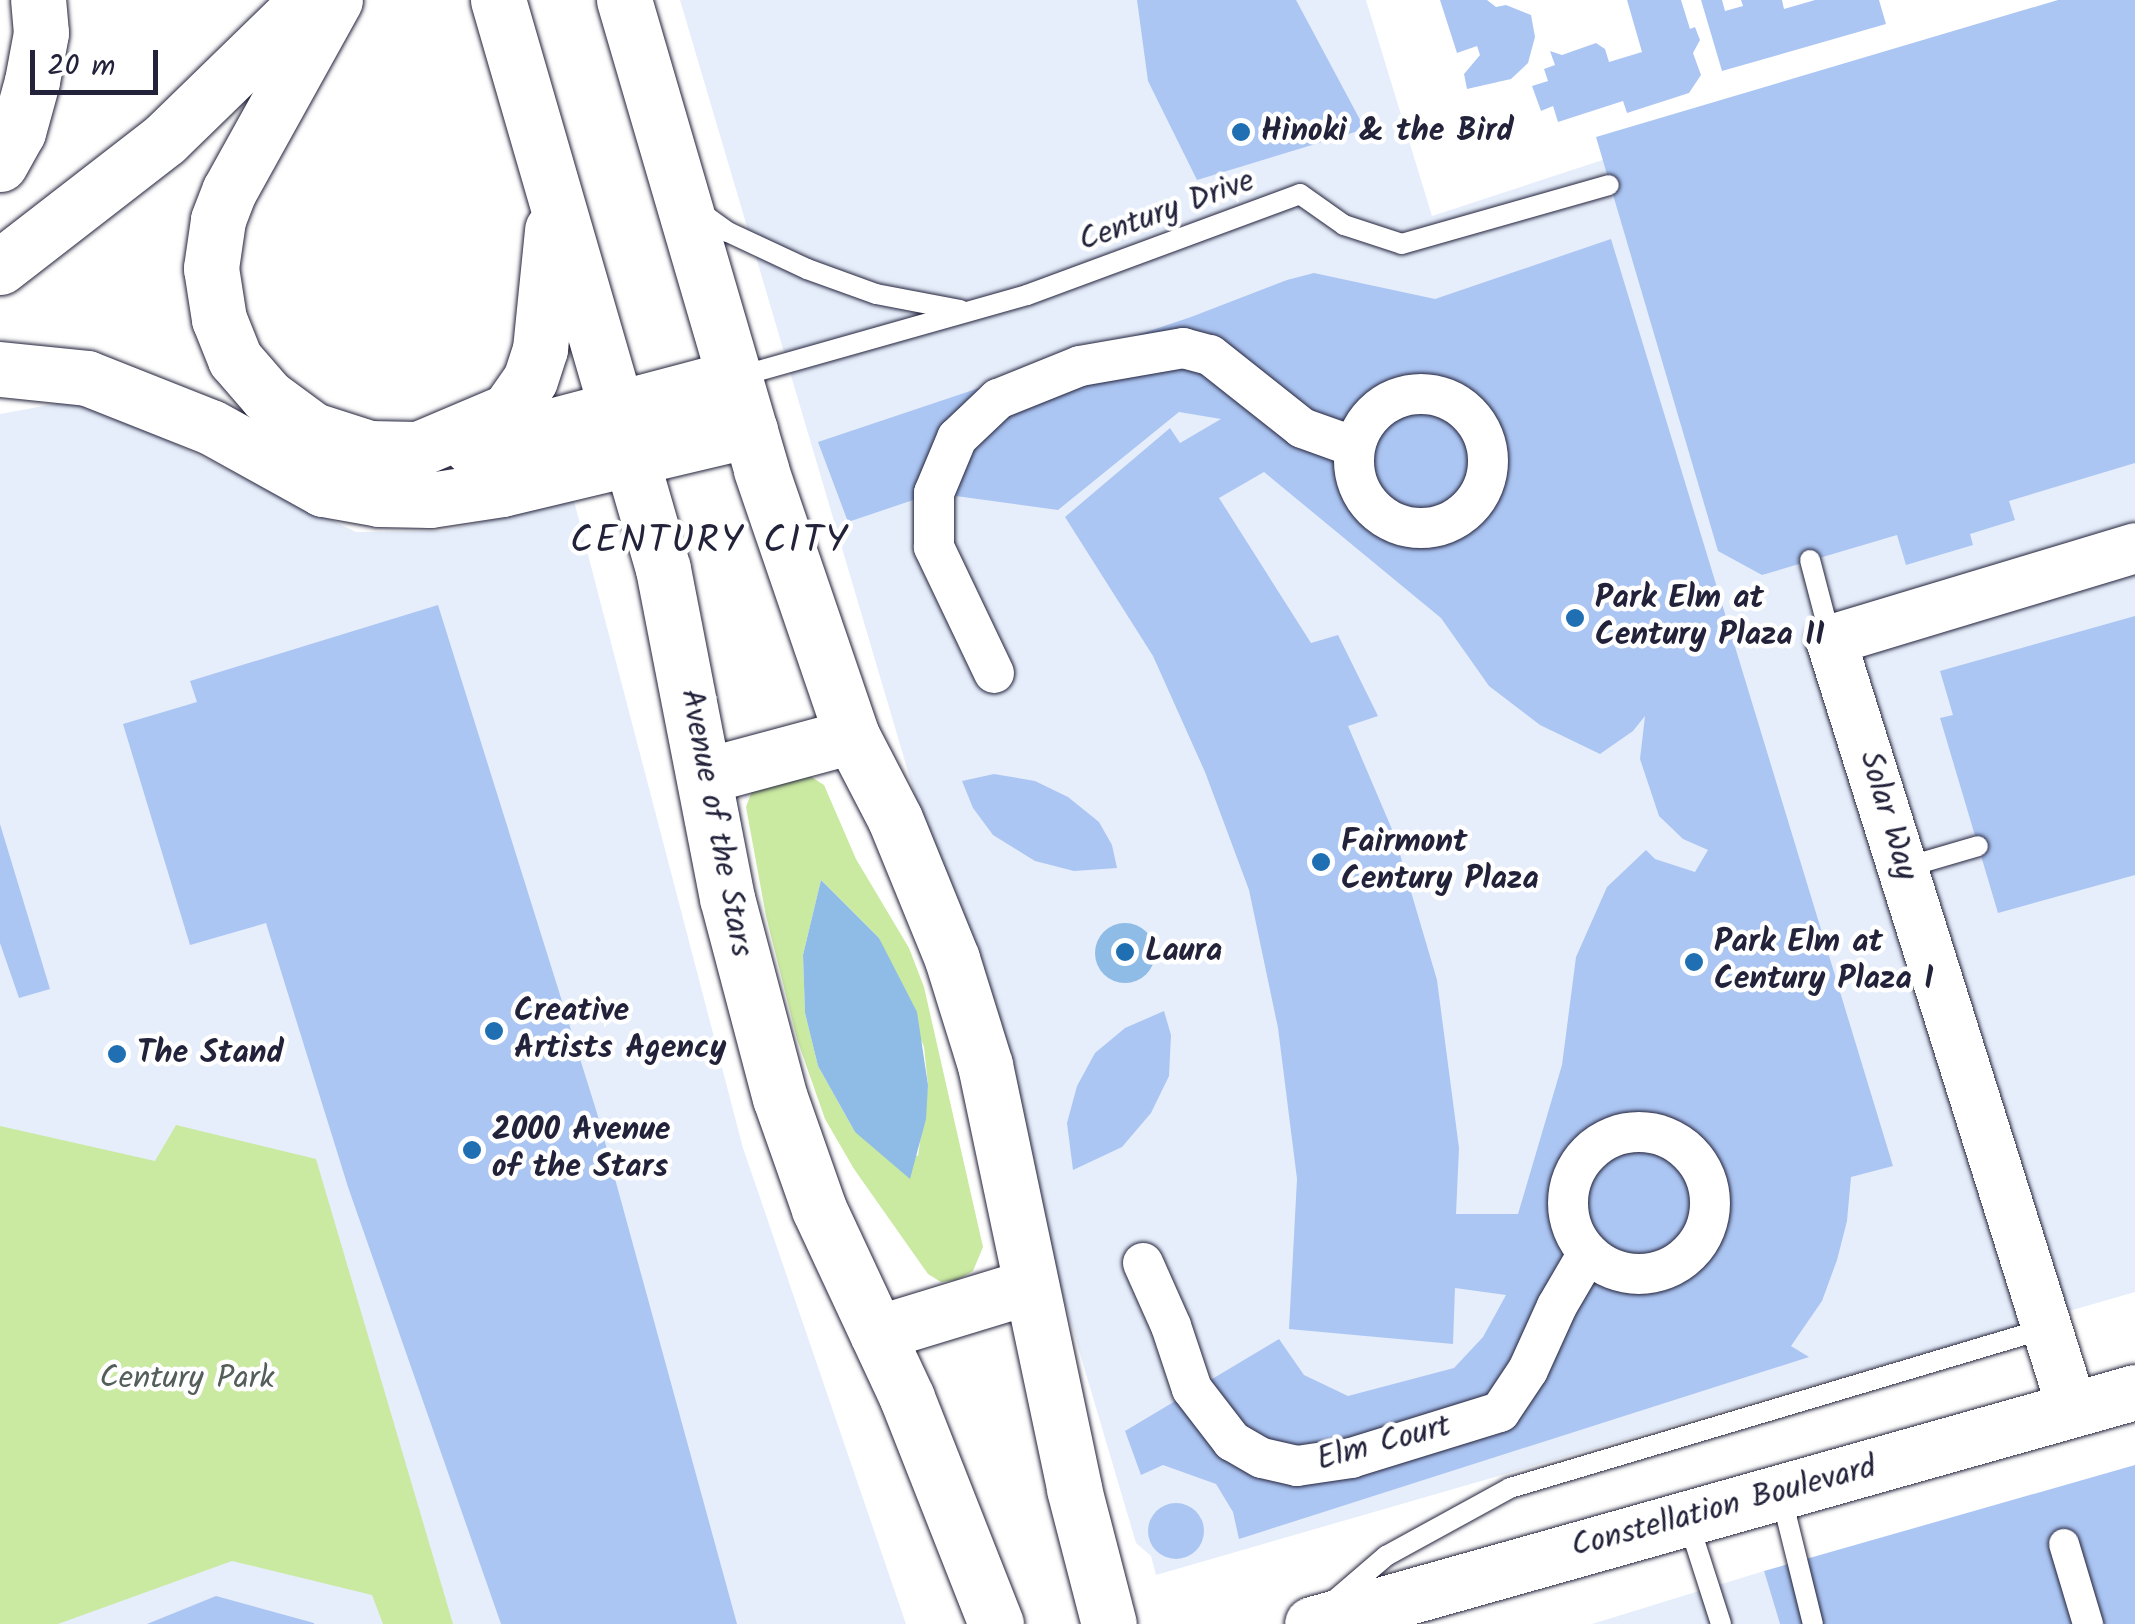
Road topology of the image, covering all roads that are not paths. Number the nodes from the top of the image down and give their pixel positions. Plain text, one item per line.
1 (38, 0) edge
2 (308, 0) edge
3 (334, 0) edge
4 (498, 0) edge
5 (624, 0) edge
6 (0, 164) edge
7 (1610, 184) dead end
8 (554, 192) junction
9 (684, 200) junction
10 (0, 266) edge
11 (967, 312) junction
12 (0, 369) edge
13 (736, 377) junction
14 (750, 430) junction
15 (624, 434) junction
16 (1355, 447) dead end
17 (418, 450) junction
18 (2135, 548) edge
19 (1810, 560) dead end
20 (1831, 640) junction
21 (994, 673) dead end
22 (852, 736) junction
23 (704, 776) junction
24 (1978, 846) dead end
25 (1903, 868) junction
26 (1588, 1253) dead end
27 (1144, 1263) dead end
28 (1031, 1286) junction
29 (2047, 1328) junction
30 (877, 1332) junction
31 (2135, 1392) edge
32 (2073, 1410) junction
33 (1781, 1493) junction
34 (1687, 1518) junction
35 (2064, 1544) dead end
36 (996, 1624) edge
37 (1109, 1624) edge
38 (1312, 1624) edge
39 (1721, 1624) edge
40 (1812, 1624) edge
41 (2088, 1624) edge

1 - 6 main road
2 - 10 main road
3 - 17 main road
4 - 8 main road, Avenue of the Stars
5 - 9 main road
7 - 11 lane, Century Drive
8 - 15 main road, Avenue of the Stars
8 - 17 main road
9 - 11 lane
9 - 13 main road
11 - 13 lane, Century Drive
12 - 15 main road
13 - 14 main road
13 - 15 main road
14 - 15 main road
14 - 22 main road
15 - 17 main road
15 - 23 main road, Avenue of the Stars
16 - 21 street
18 - 20 street
19 - 20 lane
20 - 25 street, Solar Way
22 - 23 main road
22 - 28 main road
23 - 30 main road, Avenue of the Stars
24 - 25 lane
25 - 29 street, Solar Way
26 - 27 street, Elm Court
28 - 30 main road
28 - 37 main road
29 - 32 street, Solar Way
29 - 38 lane
30 - 36 main road, Avenue of the Stars
31 - 32 main road, Constellation Boulevard
32 - 33 main road, Constellation Boulevard
33 - 34 main road, Constellation Boulevard
33 - 40 lane
34 - 38 main road, Constellation Boulevard
34 - 39 lane
35 - 41 street

